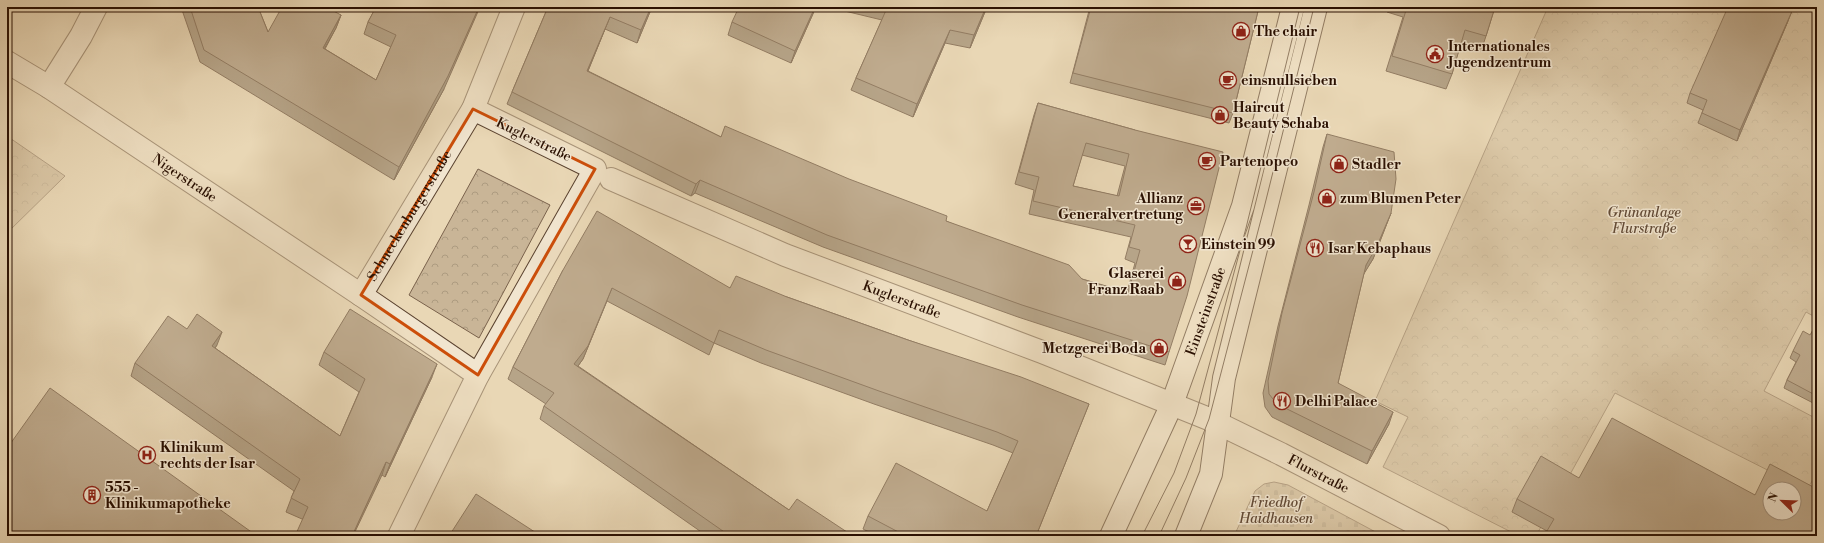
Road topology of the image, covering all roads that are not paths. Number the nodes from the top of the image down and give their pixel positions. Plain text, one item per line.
1 (96, 7) edge
2 (514, 7) edge
3 (1293, 7) edge
4 (1316, 7) edge
5 (7, 62) edge
6 (49, 87) junction
7 (473, 109) junction
8 (603, 174) junction
9 (360, 295) junction
10 (478, 375) junction
11 (1172, 404) junction
12 (1196, 414) joint
13 (1218, 423) junction
14 (399, 536) edge
15 (1110, 536) edge
16 (1186, 536) edge
17 (1439, 536) edge

1 - 6 street
2 - 7 street, Schneckenburgerstraße
3 - 11 street, Einsteinstraße
4 - 13 street, Einsteinstraße
5 - 6 street, Nigerstraße
6 - 9 street, Nigerstraße
7 - 8 street, Kuglerstraße
7 - 9 street, Schneckenburgerstraße
8 - 10 street
8 - 11 street, Kuglerstraße
9 - 10 street, Schneckenburgerstraße
10 - 14 street
11 - 12 street, Kuglerstraße
11 - 15 street, Einsteinstraße
12 - 13 street, Flurstraße
13 - 16 street, Einsteinstraße
13 - 17 street, Flurstraße

